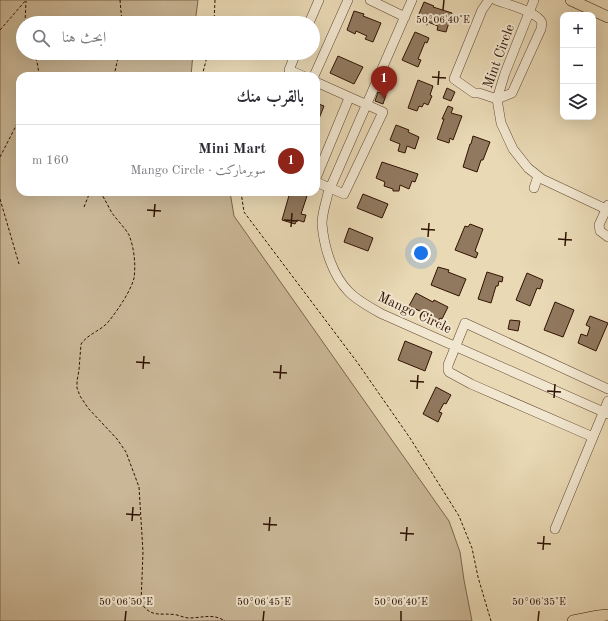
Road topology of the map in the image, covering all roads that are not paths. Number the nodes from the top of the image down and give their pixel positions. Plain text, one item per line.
1 (319, 0) edge
2 (348, 0) edge
3 (370, 0) edge
4 (412, 0) edge
5 (489, 0) edge
6 (496, 0) edge
7 (534, 0) edge
8 (571, 0) edge
9 (529, 12) junction
10 (312, 16) edge
11 (405, 17) junction
12 (608, 17) edge
13 (293, 60) edge
14 (294, 72) edge
15 (316, 72) edge
16 (320, 84) edge
17 (349, 98) junction
18 (497, 99) junction
19 (366, 104) junction
20 (320, 168) edge
21 (538, 176) junction
22 (320, 184) edge
23 (330, 188) junction
24 (534, 188) dead end
25 (607, 208) edge
26 (608, 237) edge
27 (455, 347) junction
28 (608, 389) edge
29 (608, 401) edge
30 (606, 413) edge
31 (593, 437) junction
32 (554, 529) dead end
33 (605, 614) edge
34 (573, 621) edge

1 - 10 street
2 - 15 street
3 - 11 street
4 - 11 street, Mango Circle
5 - 18 street
6 - 9 street
7 - 9 street, Mint Circle
8 - 12 main road
9 - 18 street, Mint Circle
9 - 18 street
11 - 19 street, Mango Circle
13 - 14 street
16 - 17 street
17 - 19 street
17 - 20 street
18 - 21 street, Mint Circle
19 - 23 street, Mango Circle
19 - 23 street
21 - 24 street
21 - 25 street, Mint Circle
22 - 23 street
23 - 27 street, Mango Circle
25 - 26 street
27 - 28 street
27 - 30 street, Mango Circle
27 - 31 street
29 - 30 street
30 - 31 street
31 - 32 street
33 - 34 main road

